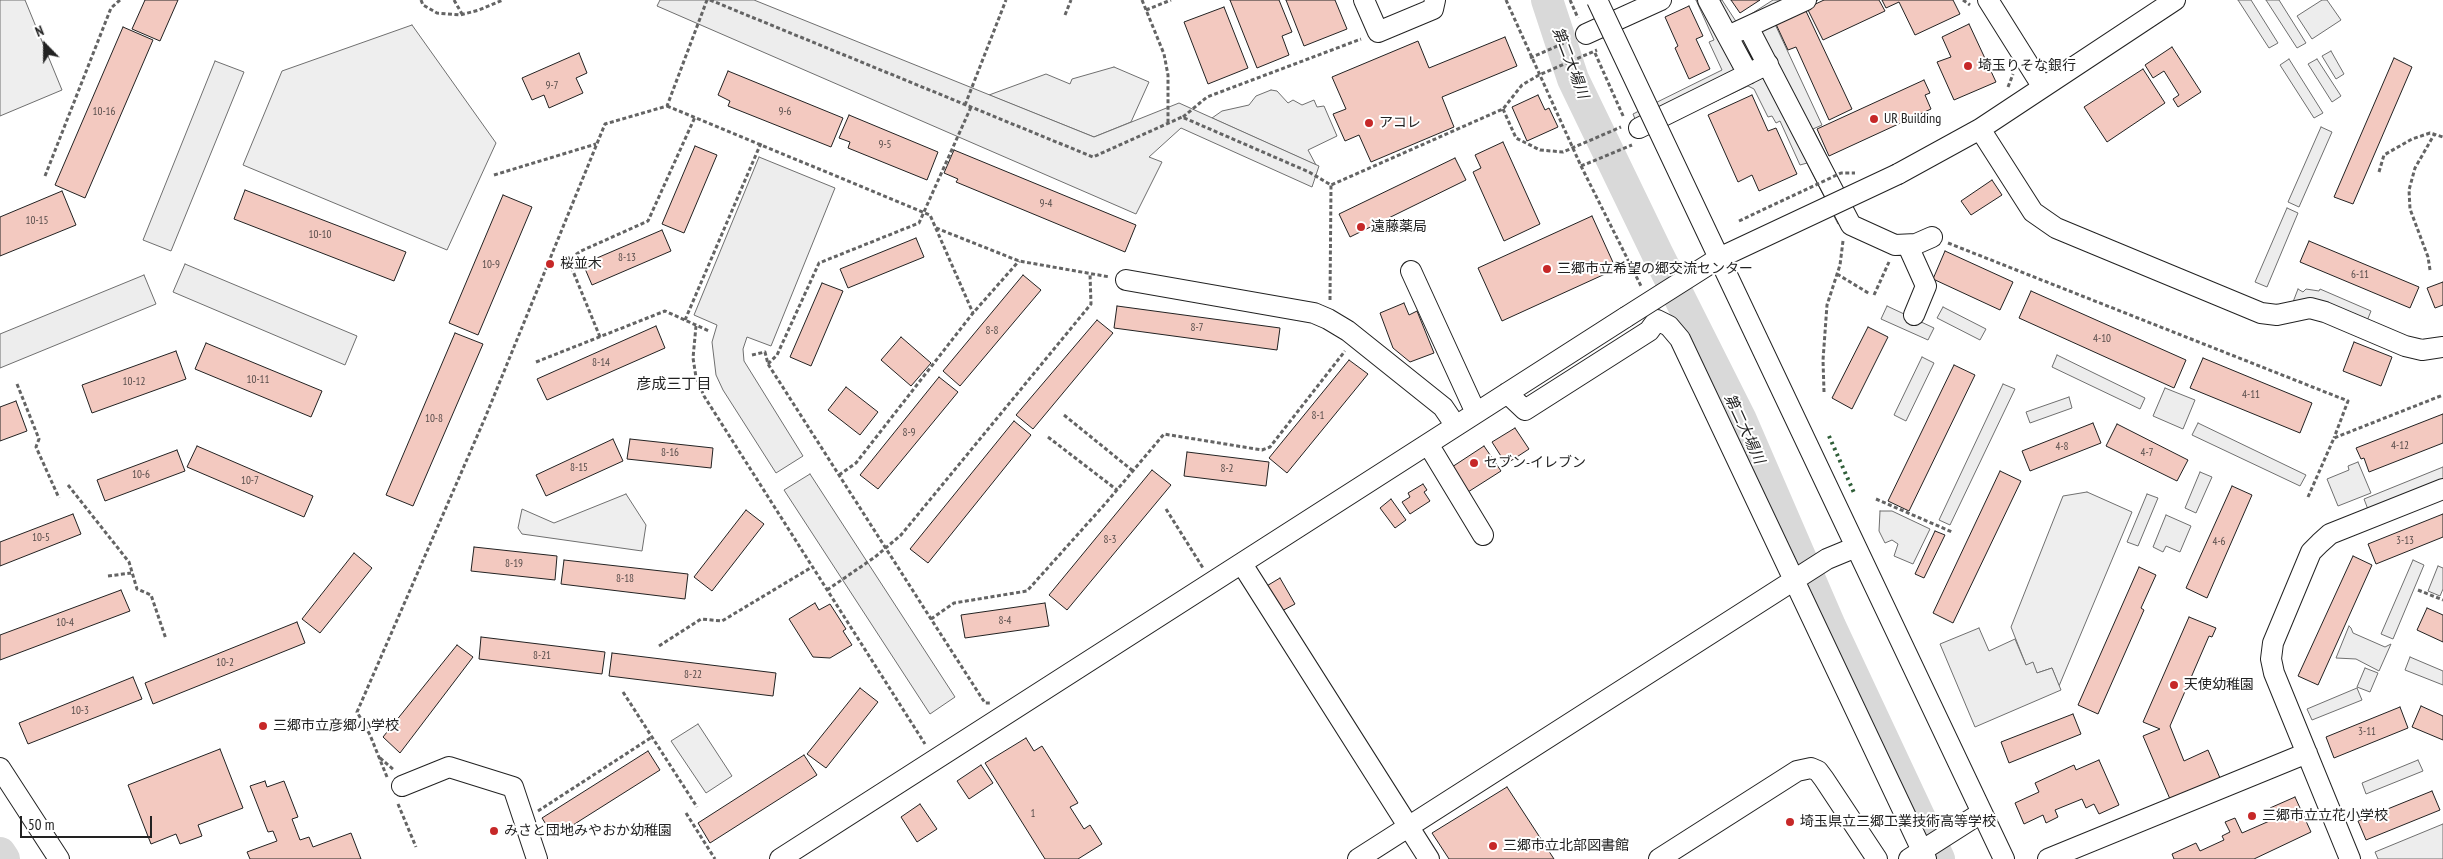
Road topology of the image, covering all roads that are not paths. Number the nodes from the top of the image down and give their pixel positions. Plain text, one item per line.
1 (1364, 0) edge
2 (1435, 0) edge
3 (1597, 0) edge
4 (1662, 0) edge
5 (1708, 0) edge
6 (1806, 0) edge
7 (2175, 0) edge
8 (1982, 4) edge
9 (1748, 27) junction
10 (1586, 34) road end
11 (1728, 36) junction
12 (1768, 64) junction
13 (1748, 74) junction
14 (2042, 86) junction
15 (1980, 128) junction
16 (1634, 133) road end
17 (1932, 237) road end
18 (1903, 246) junction
19 (1719, 258) junction
20 (1411, 271) dead end
21 (1126, 280) road end
22 (1914, 315) dead end
23 (2443, 347) edge
24 (1507, 393) junction
25 (1476, 413) junction
26 (1456, 426) junction
27 (1428, 444) junction
28 (2443, 489) edge
29 (1483, 535) dead end
30 (1856, 547) junction
31 (1242, 564) junction
32 (1794, 581) junction
33 (2307, 753) junction
34 (0, 768) edge
35 (396, 791) road end
36 (1981, 813) junction
37 (1409, 826) junction
38 (1921, 854) edge
39 (59, 859) edge
40 (536, 859) edge
41 (780, 859) edge
42 (1358, 859) edge
43 (1430, 859) edge
44 (1659, 859) edge
45 (1877, 859) edge
46 (2004, 859) edge
47 (2048, 859) edge
48 (2350, 859) edge

1 - 2 street
3 - 19 street, bridge
4 - 10 street
5 - 11 street
6 - 9 street
7 - 14 street
8 - 14 street
9 - 11 street
9 - 12 street
11 - 13 street
12 - 13 street
12 - 18 street
13 - 16 street
14 - 15 street
15 - 19 street, bridge
15 - 23 street
17 - 18 street
18 - 22 street
19 - 24 street, bridge
19 - 30 street
20 - 25 street
21 - 26 street
24 - 25 street
24 - 32 street
25 - 26 street
26 - 27 street
27 - 29 street
27 - 31 street
28 - 33 street
30 - 32 street
30 - 36 street
31 - 37 street
31 - 41 street
32 - 37 street
32 - 38 street
33 - 47 street
33 - 48 street
34 - 39 street
35 - 40 street
36 - 38 street
36 - 46 street
37 - 42 street
37 - 43 street
44 - 45 street

